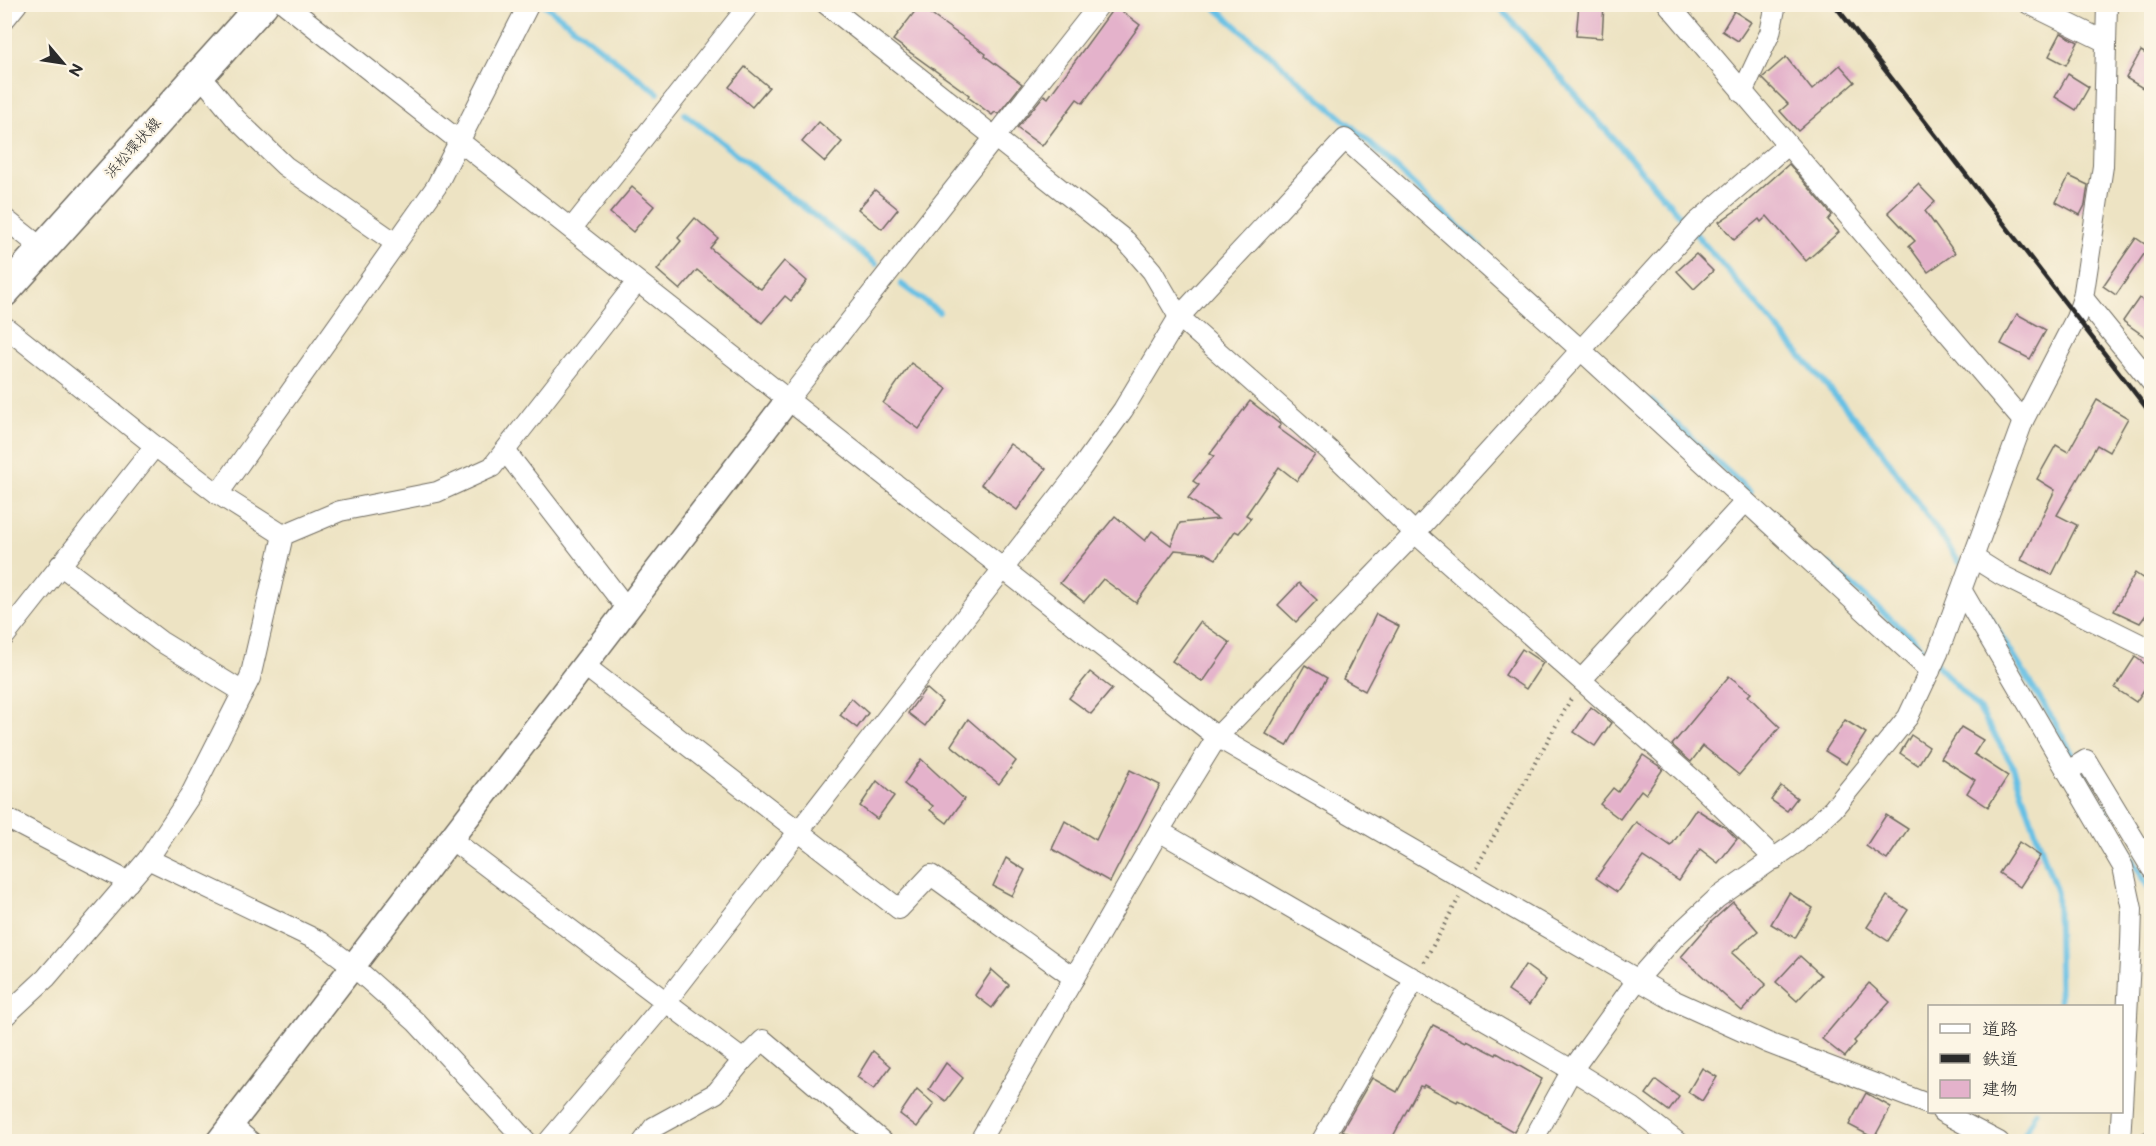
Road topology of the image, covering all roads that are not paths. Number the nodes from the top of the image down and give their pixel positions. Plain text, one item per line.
1 (17, 4) edge
2 (262, 4) edge
3 (285, 4) edge
4 (529, 4) edge
5 (750, 4) edge
6 (826, 4) edge
7 (1668, 4) edge
8 (1776, 4) edge
9 (2029, 4) edge
10 (2107, 4) edge
11 (1094, 7) edge
12 (4, 20) edge
13 (2106, 42) junction
14 (199, 74) junction
15 (1742, 93) junction
16 (995, 137) junction
17 (460, 143) junction
18 (1787, 145) junction
19 (4, 218) edge
20 (572, 228) junction
21 (394, 242) junction
22 (43, 249) junction
23 (637, 282) junction
24 (4, 292) edge
25 (2083, 298) junction
26 (1179, 317) junction
27 (4, 326) edge
28 (1582, 351) junction
29 (2151, 383) edge
30 (787, 401) junction
31 (2023, 421) junction
32 (155, 446) junction
33 (506, 452) junction
34 (218, 494) junction
35 (1745, 502) junction
36 (1415, 533) junction
37 (283, 535) junction
38 (1974, 558) junction
39 (60, 565) junction
40 (1004, 567) junction
41 (1962, 591) junction
42 (628, 610) junction
43 (6, 632) edge
44 (2151, 650) edge
45 (1934, 662) junction
46 (585, 666) junction
47 (1582, 679) junction
48 (243, 692) junction
49 (1217, 737) junction
50 (2074, 767) junction
51 (4, 817) edge
52 (800, 830) junction
53 (1159, 831) junction
54 (452, 840) junction
55 (148, 859) junction
56 (1775, 859) junction
57 (2151, 869) edge
58 (129, 882) junction
59 (354, 967) junction
60 (1074, 978) junction
61 (1415, 979) junction
62 (1638, 979) junction
63 (665, 1003) junction
64 (4, 1017) edge
65 (742, 1060) junction
66 (1572, 1070) junction
67 (2123, 1084) edge
68 (1928, 1105) edge
69 (1944, 1113) edge
70 (2121, 1113) edge
71 (224, 1133) edge
72 (251, 1142) edge
73 (527, 1142) edge
74 (548, 1142) edge
75 (643, 1142) edge
76 (883, 1142) edge
77 (979, 1142) edge
78 (1321, 1142) edge
79 (1532, 1142) edge
80 (1677, 1142) edge
81 (1999, 1142) edge
82 (2120, 1142) edge

1 - 12 street
2 - 14 main road, 浜松環状線
3 - 17 street
4 - 17 street
5 - 20 street
6 - 16 street
7 - 15 street
8 - 15 street
9 - 13 street
10 - 13 street
11 - 16 street
13 - 25 street
14 - 21 street
14 - 22 main road, 浜松環状線
15 - 18 street
16 - 26 street
16 - 30 street
17 - 20 street
17 - 21 street
18 - 28 street
18 - 31 street
19 - 22 street
20 - 23 street
21 - 34 street
22 - 24 main road, 浜松環状線
23 - 30 street
23 - 33 street
25 - 29 street
25 - 31 street
26 - 28 street
26 - 36 street
26 - 40 street
27 - 32 street
28 - 35 street
28 - 36 street
30 - 40 street
30 - 42 street
31 - 38 street
32 - 34 street
32 - 39 street
33 - 37 street
33 - 42 street
34 - 37 street
35 - 45 street
35 - 47 street
36 - 47 street
36 - 49 street
37 - 48 street
38 - 41 street
38 - 44 street
39 - 43 street
39 - 48 street
40 - 49 street
40 - 52 street
41 - 45 street
41 - 50 street
42 - 46 street
45 - 56 street
46 - 52 street
46 - 54 street
47 - 56 street
48 - 55 street
49 - 53 street
49 - 62 street
50 - 57 street
50 - 67 street
51 - 58 street
52 - 60 street
52 - 63 street
53 - 60 street
53 - 61 street
54 - 59 street
54 - 63 street
55 - 58 street
55 - 59 street
56 - 62 street
58 - 64 street
59 - 71 street
59 - 73 street
60 - 77 street
61 - 66 street
61 - 78 street
62 - 66 street
62 - 68 street
63 - 65 street
63 - 74 street
65 - 75 street
65 - 76 street
66 - 79 street
66 - 80 street
69 - 81 street
70 - 82 street
71 - 72 street

